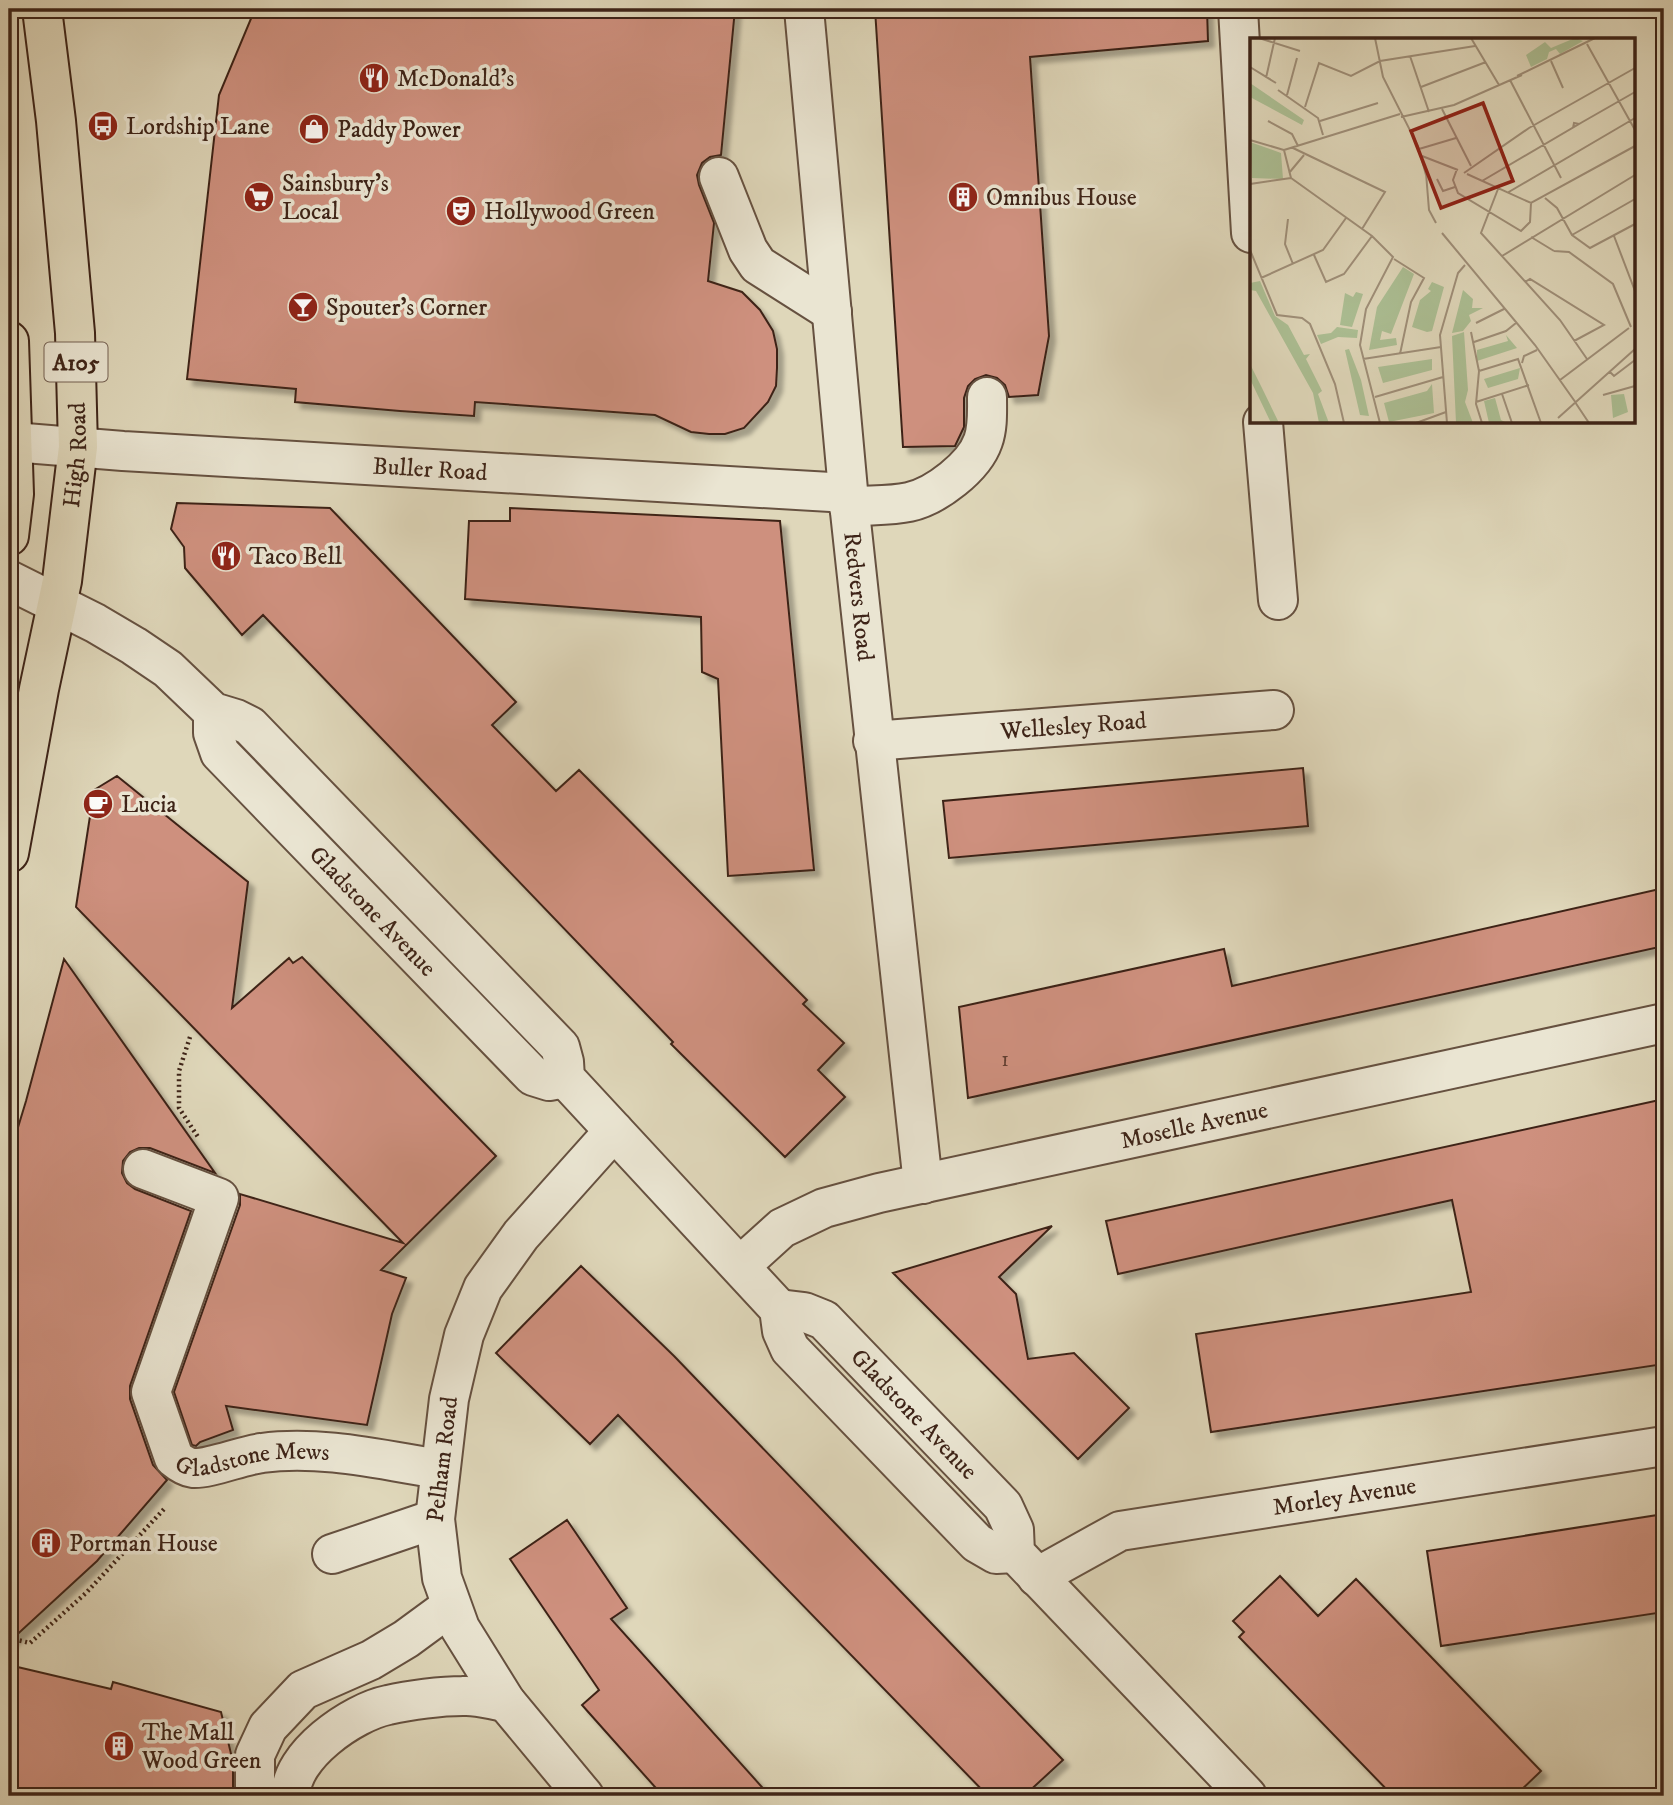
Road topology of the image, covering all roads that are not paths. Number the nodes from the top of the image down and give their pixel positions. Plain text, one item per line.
1 (42, 9) edge
2 (804, 9) edge
3 (1238, 9) edge
4 (719, 177) dead end
5 (1250, 216) edge
6 (832, 312) junction
7 (9, 341) edge
8 (987, 397) dead end
9 (1263, 424) edge
10 (13, 442) junction
11 (78, 447) junction
12 (849, 500) junction
13 (9, 536) edge
14 (9, 580) edge
15 (1278, 600) dead end
16 (58, 604) junction
17 (1274, 710) dead end
18 (873, 741) junction
19 (9, 853) edge
20 (1664, 1023) edge
21 (614, 1131) junction
22 (143, 1169) dead end
23 (923, 1184) junction
24 (741, 1265) junction
25 (1664, 1446) edge
26 (439, 1469) junction
27 (435, 1519) junction
28 (332, 1554) dead end
29 (1026, 1565) junction
30 (451, 1605) junction
31 (506, 1702) junction
32 (255, 1796) edge
33 (291, 1796) edge
34 (584, 1796) edge
35 (1247, 1796) edge

1 - 11 main road, High Road / A105
2 - 6 street, Redvers Road
3 - 5 street
4 - 6 street
6 - 12 street, Redvers Road
7 - 10 main road, A105
8 - 12 street, Buller Road
9 - 15 street
10 - 11 street, Buller Road
10 - 13 main road, A105
11 - 12 street, Buller Road
11 - 16 main road, High Road / A105
12 - 18 street, Redvers Road
14 - 16 street, Gladstone Avenue
16 - 19 main road, High Road / A105
16 - 21 street, Gladstone Avenue
17 - 18 street, Wellesley Road
18 - 23 street, Redvers Road
20 - 23 street, Moselle Avenue
21 - 24 street, Gladstone Avenue
21 - 26 street, Pelham Road
22 - 26 street, Gladstone Mews
23 - 24 street, Moselle Avenue
24 - 29 street, Gladstone Avenue
25 - 29 street, Morley Avenue
26 - 27 street, Pelham Road
27 - 28 street
27 - 30 street, Pelham Road
29 - 35 street
30 - 31 street, Pelham Road
30 - 32 street
31 - 33 street
31 - 34 street, Pelham Road

